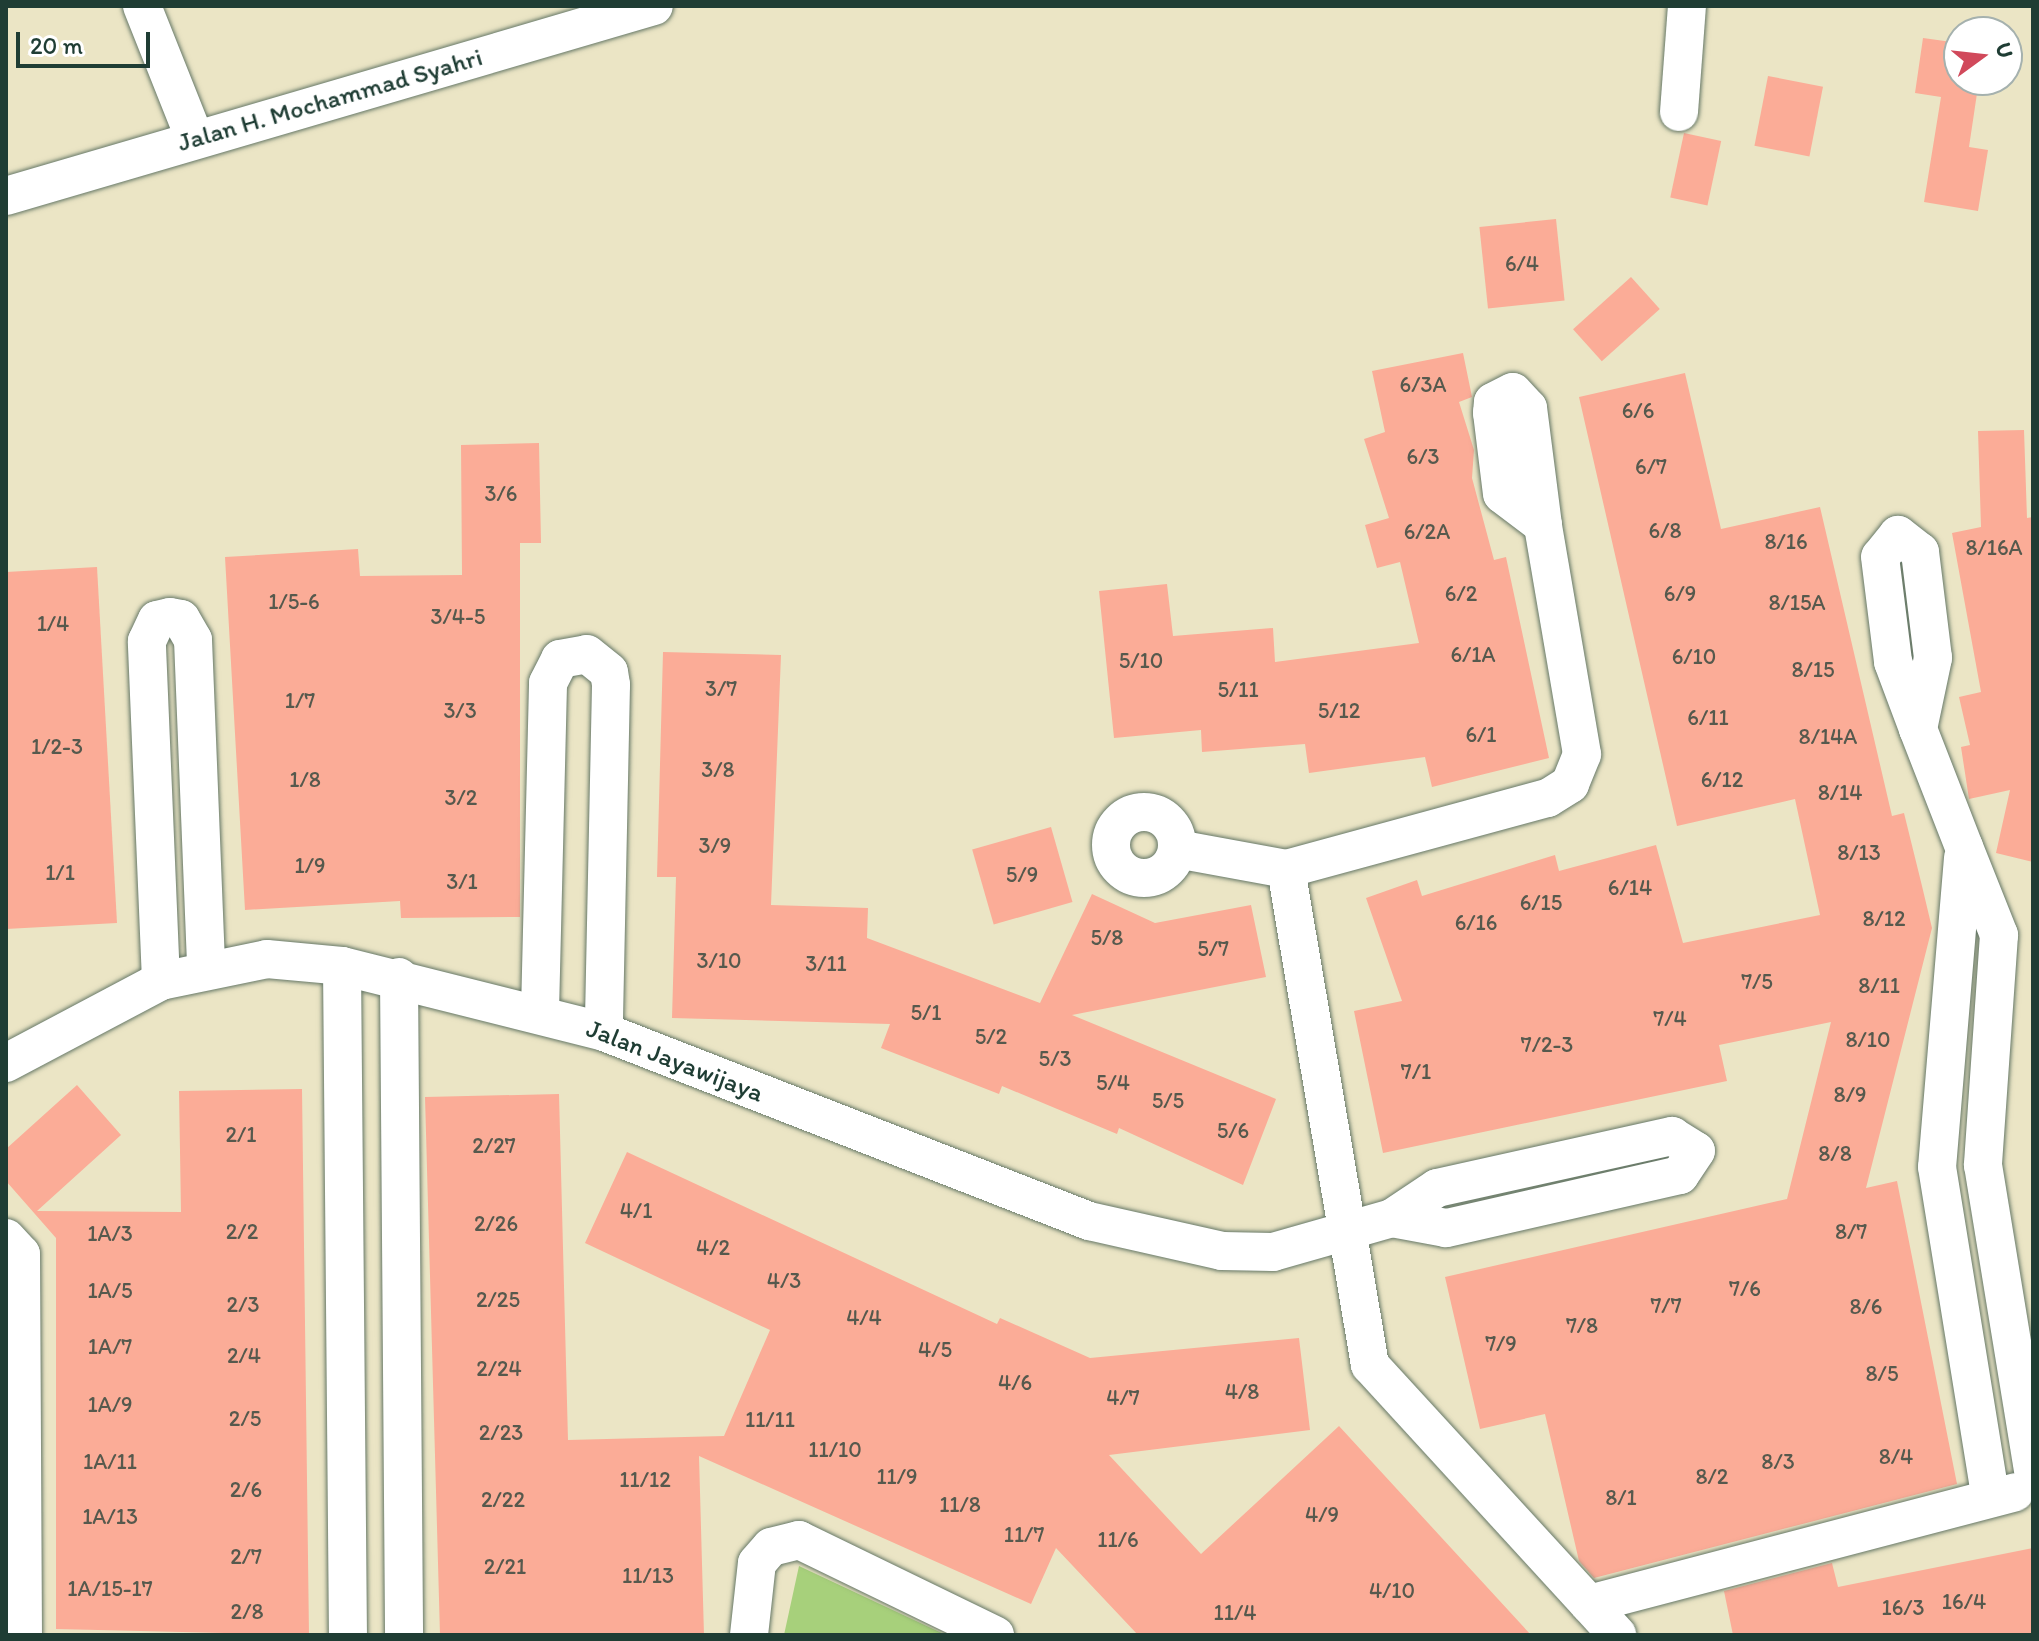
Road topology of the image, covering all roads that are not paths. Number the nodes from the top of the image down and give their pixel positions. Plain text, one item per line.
1 (142, 6) edge
2 (654, 6) edge
3 (1687, 6) edge
4 (1679, 112) dead end
5 (195, 139) junction
6 (6, 196) edge
7 (1543, 525) dead end
8 (1918, 729) dead end
9 (1964, 847) junction
10 (1177, 849) dead end
11 (1286, 869) junction
12 (1999, 935) junction
13 (1960, 938) junction
14 (342, 966) junction
15 (206, 969) junction
16 (399, 977) junction
17 (161, 981) junction
18 (540, 1012) junction
19 (604, 1032) junction
20 (6, 1063) edge
21 (1983, 1165) junction
22 (1937, 1167) junction
23 (1392, 1218) junction
24 (1345, 1233) junction
25 (6, 1238) edge
26 (14, 1425) edge
27 (401, 1459) junction
28 (345, 1461) junction
29 (2033, 1471) edge
30 (2033, 1488) edge
31 (1990, 1496) junction
32 (1589, 1604) junction
33 (23, 1635) edge
34 (348, 1635) edge
35 (404, 1635) edge
36 (749, 1635) edge
37 (995, 1635) edge
38 (1617, 1635) edge

1 - 5 street
2 - 5 street, Jalan H. Mochammad Syahri
3 - 4 street
5 - 6 street, Jalan H. Mochammad Syahri
7 - 11 street
8 - 9 street
9 - 12 street
9 - 13 street
10 - 11 street
11 - 24 street
12 - 13 street
12 - 21 street
13 - 22 street
14 - 15 street, Jalan Jayawijaya
14 - 16 street, Jalan Jayawijaya
14 - 28 street
15 - 17 street, Jalan Jayawijaya
15 - 17 street
16 - 18 street, Jalan Jayawijaya
16 - 27 street
17 - 20 street, Jalan Jayawijaya
18 - 19 street, Jalan Jayawijaya
18 - 19 street
19 - 24 street, Jalan Jayawijaya
21 - 22 street
21 - 29 street
22 - 31 street
23 - 23 street
23 - 24 street, Jalan Jayawijaya
24 - 32 street
25 - 26 street
26 - 33 street
27 - 28 street
27 - 35 street
28 - 34 street
30 - 31 street
31 - 32 street
32 - 38 street
36 - 37 street

